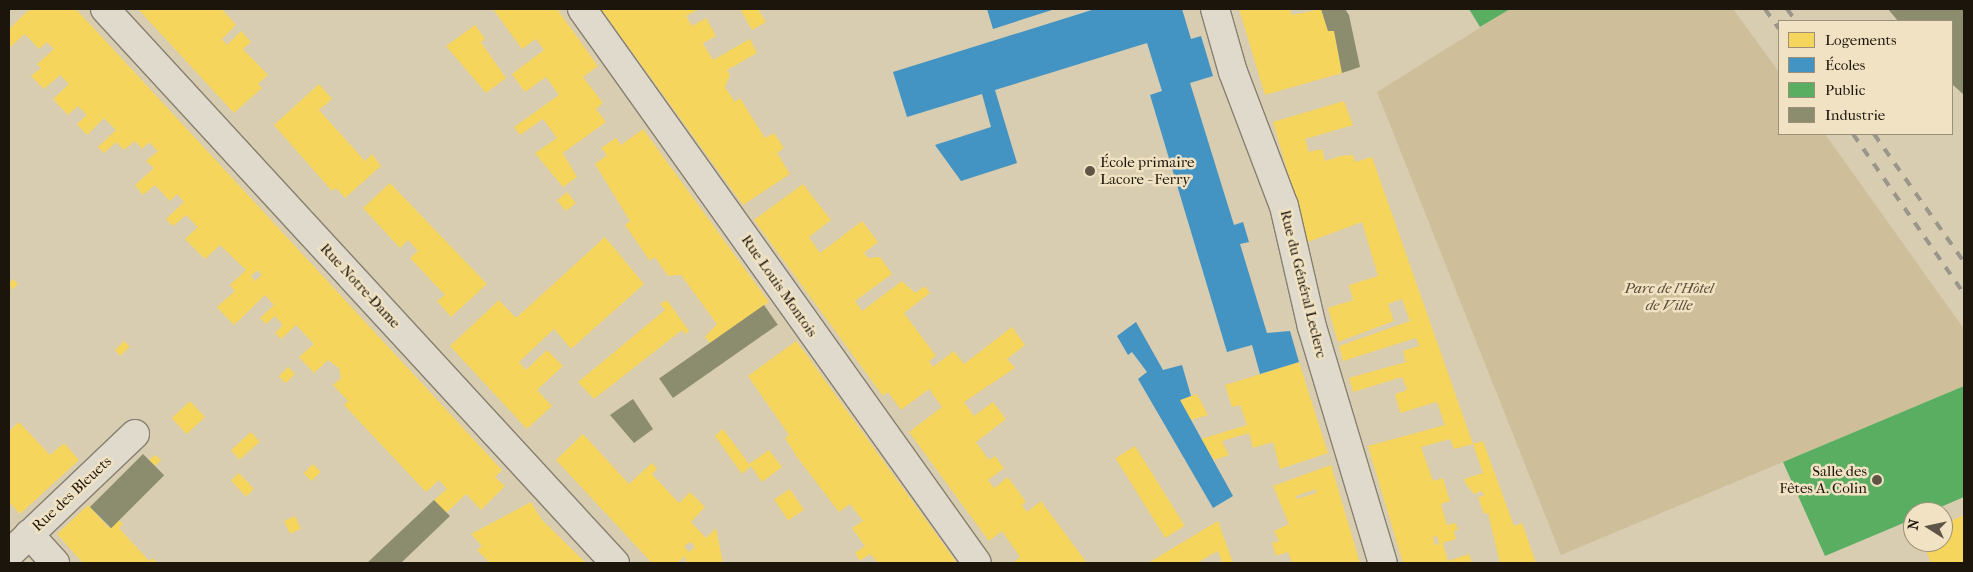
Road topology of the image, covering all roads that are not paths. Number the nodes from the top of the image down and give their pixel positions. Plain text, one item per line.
1 (104, 9) edge
2 (582, 9) edge
3 (1215, 9) edge
4 (135, 434) dead end
5 (29, 534) junction
6 (9, 554) edge
7 (55, 563) edge
8 (616, 563) edge
9 (977, 563) edge
10 (1383, 563) edge

1 - 8 street, Rue Notre-Dame
2 - 9 street, Rue Louis Montois
3 - 10 street, Rue du Général Leclerc
4 - 5 street, Rue des Bleuets
5 - 6 street, Rue des Bleuets
5 - 7 street

